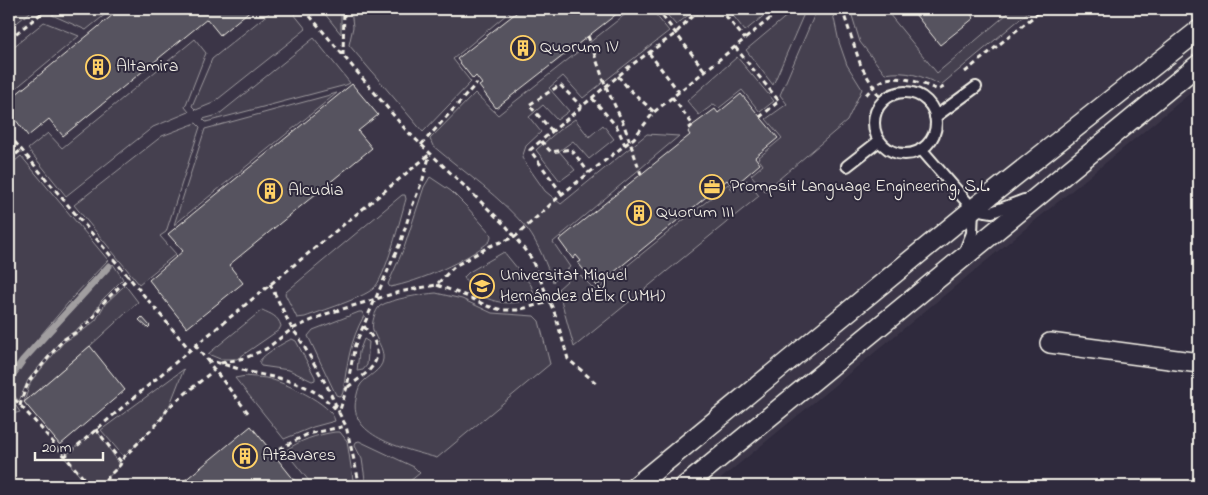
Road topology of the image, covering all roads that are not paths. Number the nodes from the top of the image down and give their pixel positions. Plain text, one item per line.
1 (1199, 30) edge
2 (1199, 64) edge
3 (976, 87) dead end
4 (935, 117) junction
5 (879, 142) junction
6 (922, 149) junction
7 (847, 166) dead end
8 (1045, 190) junction
9 (973, 209) junction
10 (962, 258) junction
11 (1050, 343) dead end
12 (1199, 363) edge
13 (636, 486) edge
14 (685, 486) edge

1 - 9 street
2 - 8 street
3 - 4 lane
4 - 5 lane
4 - 6 lane
5 - 6 lane
5 - 7 lane
6 - 9 lane
8 - 9 lane
8 - 10 street
9 - 10 lane
9 - 13 street
10 - 14 street
11 - 12 street

